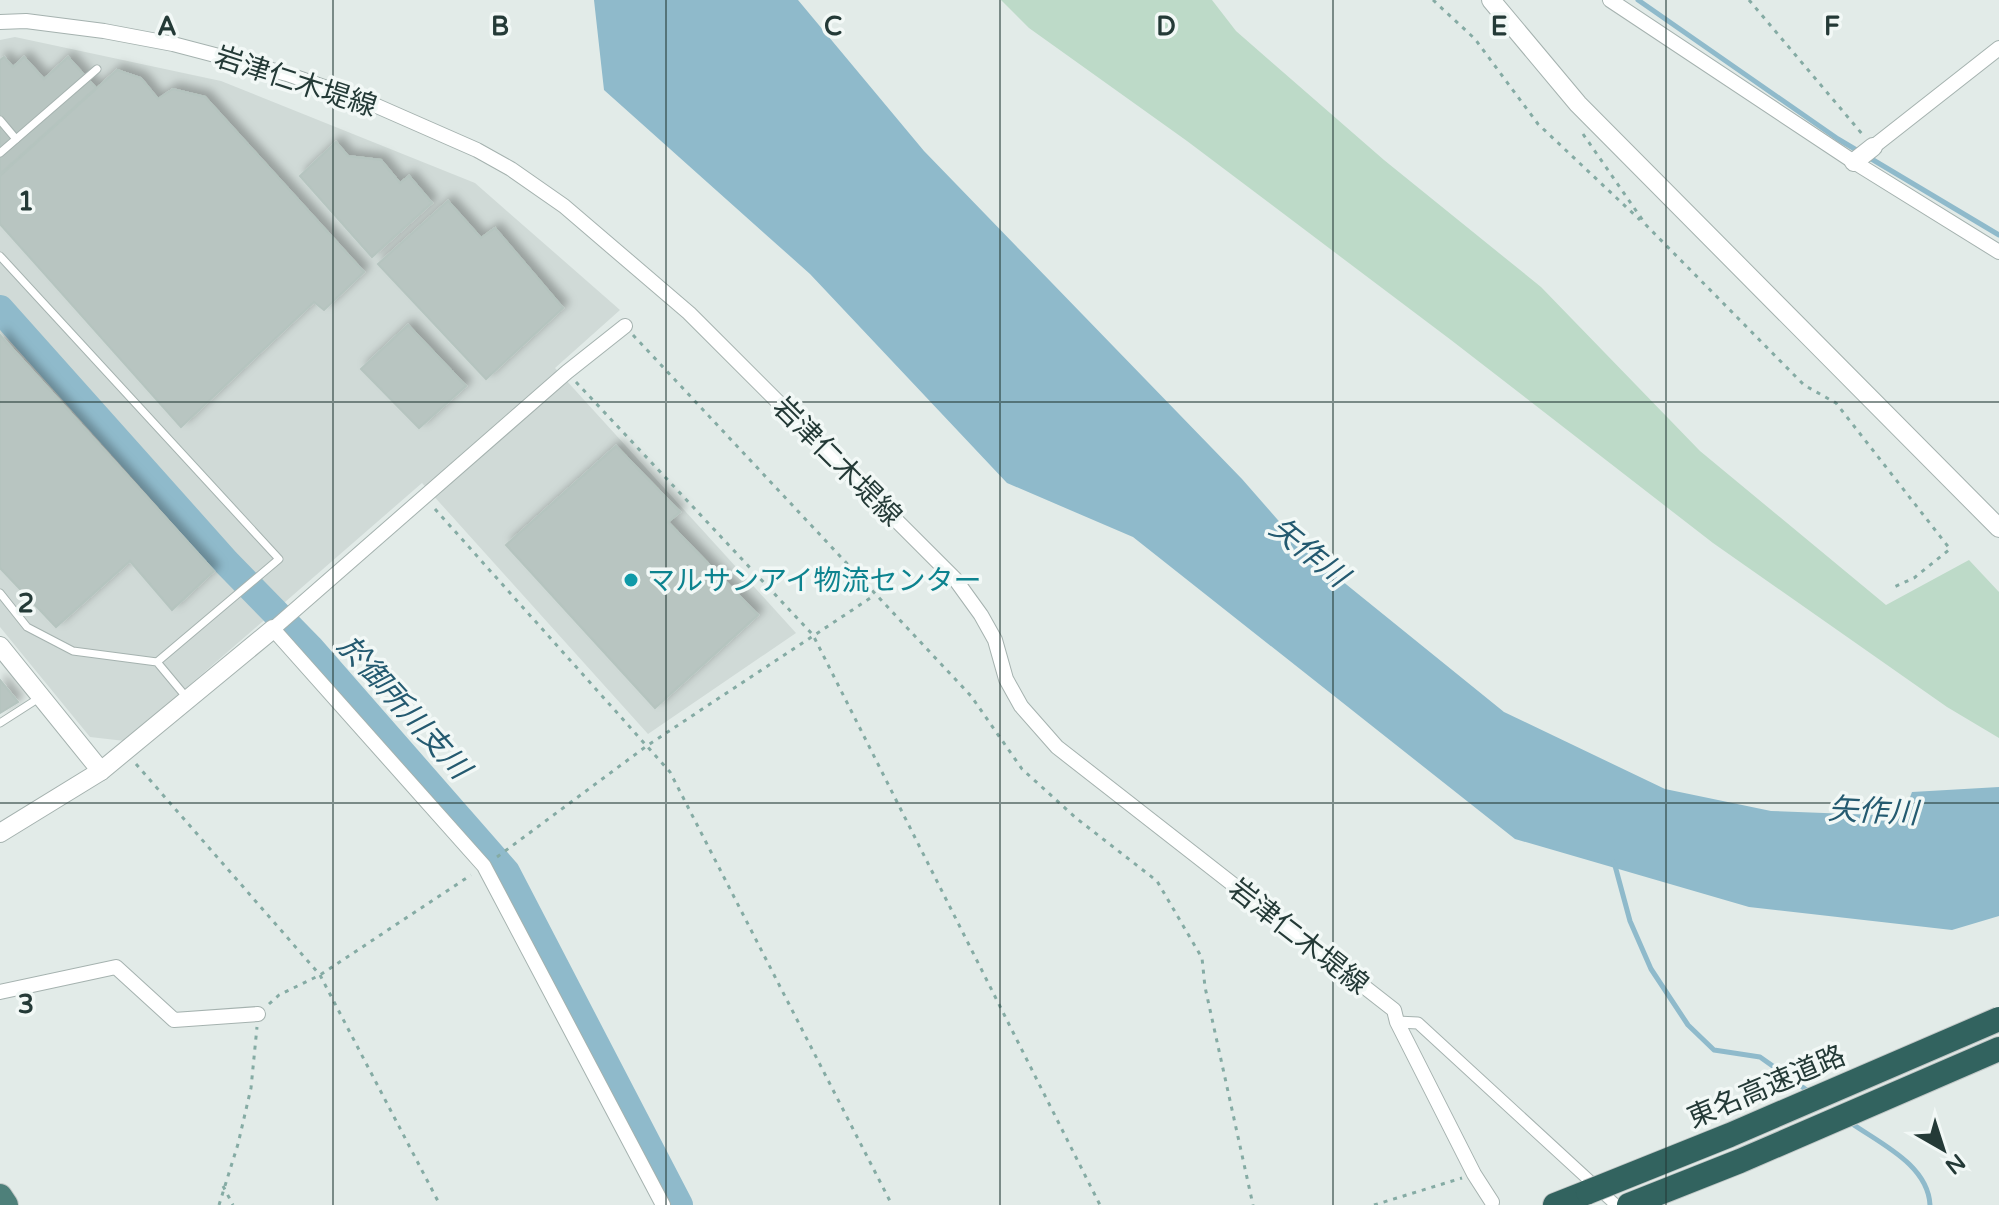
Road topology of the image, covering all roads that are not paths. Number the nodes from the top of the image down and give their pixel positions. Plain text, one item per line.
1 (1491, 0) edge
2 (1610, 0) edge
3 (0, 22) edge
4 (1999, 48) edge
5 (97, 69) dead end
6 (0, 120) edge
7 (16, 139) junction
8 (1873, 147) joint
9 (0, 153) edge
10 (1854, 162) junction
11 (1999, 252) edge
12 (0, 256) edge
13 (625, 326) road end
14 (1999, 528) edge
15 (0, 593) edge
16 (273, 629) junction
17 (0, 646) edge
18 (157, 662) junction
19 (41, 697) junction
20 (189, 700) junction
21 (0, 723) edge
22 (101, 771) junction
23 (0, 833) edge
24 (0, 992) edge
25 (258, 1014) road end
26 (1999, 1019) edge
27 (1397, 1022) junction
28 (1999, 1049) edge
29 (0, 1196) edge
30 (1492, 1202) dead end
31 (6, 1205) edge
32 (663, 1205) edge
33 (1555, 1205) edge
34 (1616, 1205) edge
35 (1629, 1205) edge

1 - 14 street
2 - 10 street
3 - 27 street, 岩津仁木堤線
4 - 8 street
5 - 7 lane
6 - 7 lane
7 - 9 lane
8 - 10 street
10 - 11 street
12 - 18 lane
13 - 16 street
15 - 18 lane
16 - 20 street
16 - 32 street
17 - 19 street
18 - 20 lane
19 - 21 lane
19 - 22 street
20 - 22 street
22 - 23 street
24 - 25 street
26 - 33 highway, 東名高速道路, bridge
27 - 30 street, 岩津仁木堤線
27 - 34 street
28 - 35 highway, 東名高速道路
29 - 31 highway

